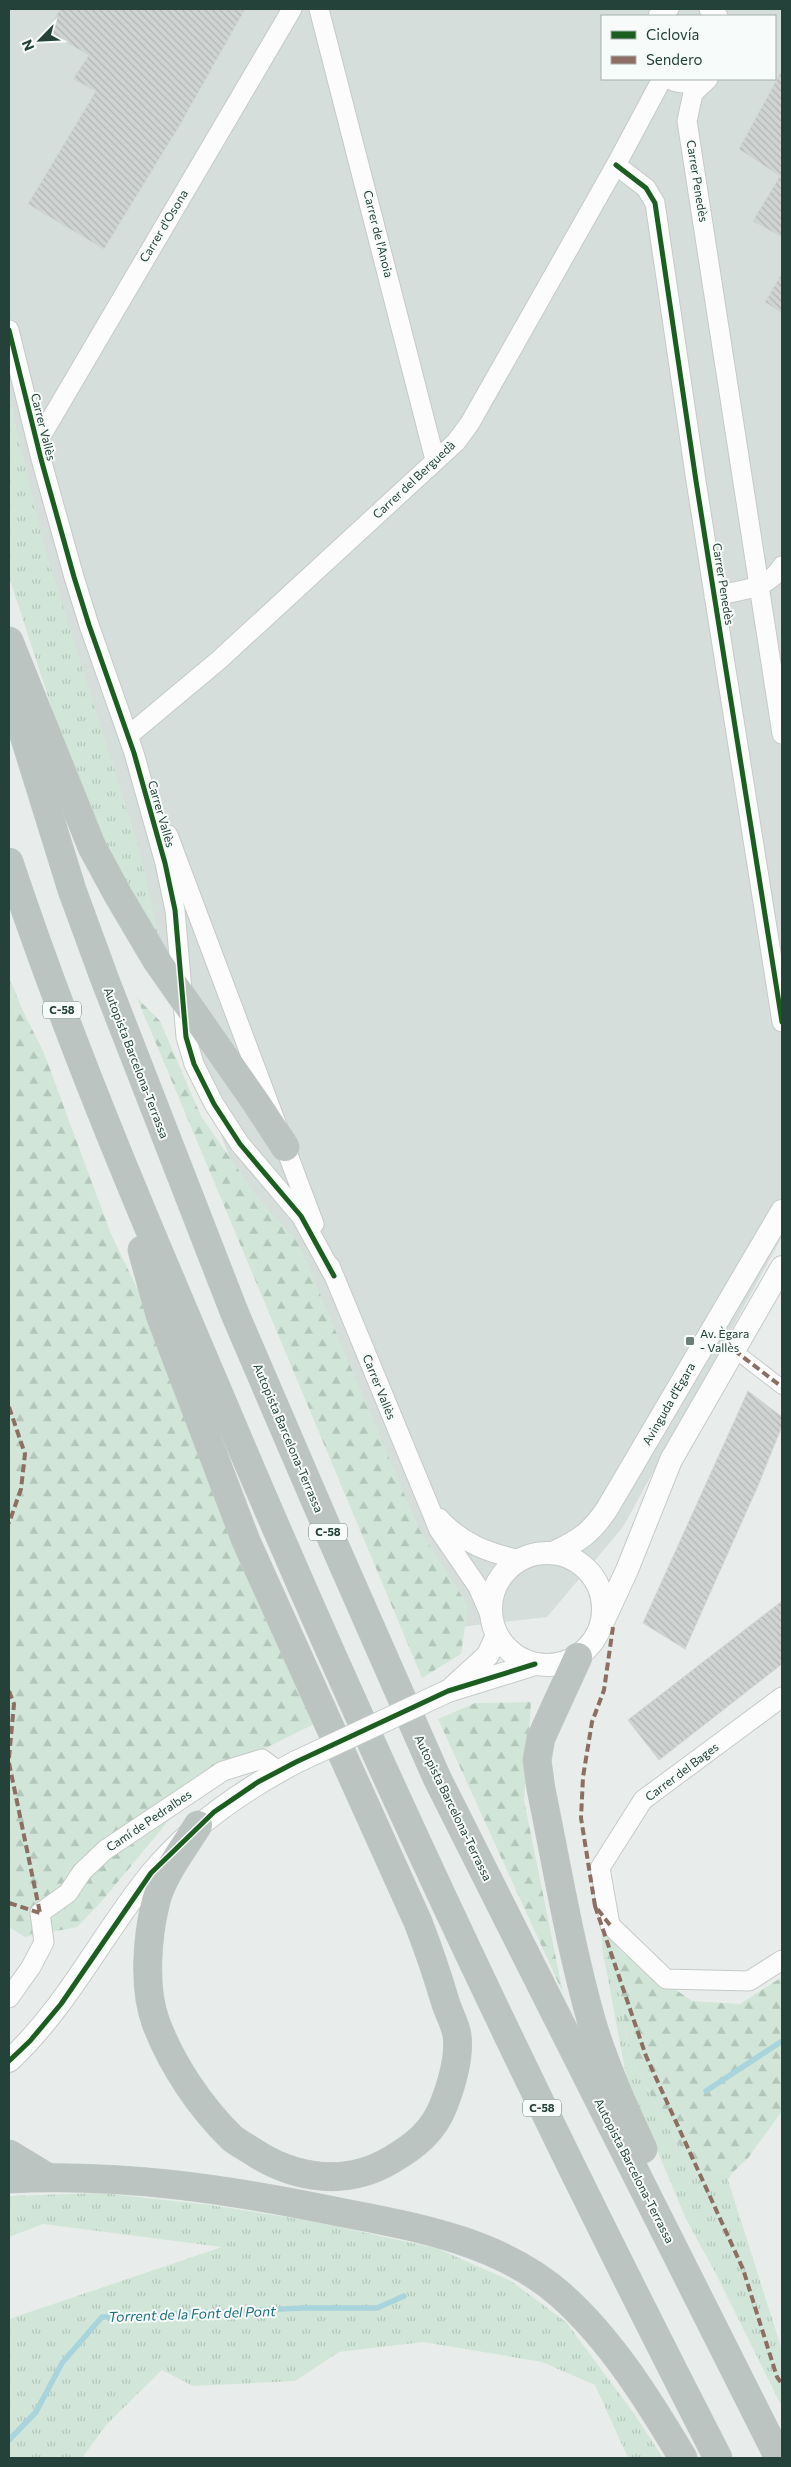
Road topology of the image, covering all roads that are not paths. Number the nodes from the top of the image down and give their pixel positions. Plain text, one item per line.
1 (292, 9) edge
2 (319, 9) edge
3 (661, 80) edge
4 (672, 80) edge
5 (705, 80) edge
6 (707, 80) edge
7 (616, 166) junction
8 (9, 330) edge
9 (36, 442) junction
10 (435, 460) junction
11 (782, 566) edge
12 (759, 586) junction
13 (714, 596) junction
14 (9, 641) edge
15 (9, 687) edge
16 (782, 734) edge
17 (131, 745) junction
18 (9, 862) edge
19 (182, 998) junction
20 (782, 1022) edge
21 (285, 1147) junction
22 (118, 1156) junction
23 (782, 1211) edge
24 (782, 1267) edge
25 (334, 1276) junction
26 (734, 1350) junction
27 (782, 1386) edge
28 (426, 1498) junction
29 (553, 1553) junction
30 (520, 1560) junction
31 (494, 1626) junction
32 (601, 1626) junction
33 (578, 1657) junction
34 (535, 1664) junction
35 (448, 1691) junction
36 (782, 1697) edge
37 (287, 1767) junction
38 (198, 1825) junction
39 (782, 1960) edge
40 (9, 1998) edge
41 (9, 2061) edge
42 (9, 2154) edge
43 (47, 2177) junction
44 (9, 2179) edge
45 (721, 2346) junction
46 (684, 2458) edge
47 (718, 2458) edge
48 (779, 2458) edge

1 - 9 street, Carrer d'Osona
2 - 10 street, Carrer de l'Anoia
3 - 7 street, Carrer del Berguedà
4 - 5 street
6 - 12 street, Carrer Penedès
7 - 10 street, Carrer del Berguedà
7 - 13 street, Carrer Penedès
8 - 9 street, Carrer Vallès
9 - 17 street, Carrer Vallès
10 - 17 street, Carrer del Berguedà
11 - 12 street
12 - 13 street
12 - 16 street, Carrer Penedès
13 - 20 street, Carrer Penedès
14 - 19 highway
15 - 45 highway, Autopista Barcelona-Terrassa / C-58
17 - 19 street, Carrer Vallès
17 - 21 street, Carrer Vallès
18 - 22 highway, C-58
19 - 21 highway
19 - 25 street, Carrer Vallès
21 - 25 street, Carrer Vallès
22 - 38 highway
22 - 47 highway, C-58
23 - 29 street, Avinguda d'Egara
24 - 26 street
25 - 28 street, Carrer Vallès
26 - 27 street
26 - 32 street
28 - 30 street, Carrer Vallès
28 - 31 street, Carrer Vallès
29 - 30 street
29 - 32 street
30 - 31 street
31 - 34 street
31 - 35 street
32 - 33 street
33 - 34 street
33 - 45 highway
34 - 35 street
35 - 37 street, bridge
36 - 39 street, Carrer del Bages
37 - 38 street
37 - 40 street, Camí de Pedralbes
38 - 41 street
42 - 43 highway
43 - 44 highway
43 - 46 highway
45 - 48 highway, Autopista Barcelona-Terrassa / C-58

